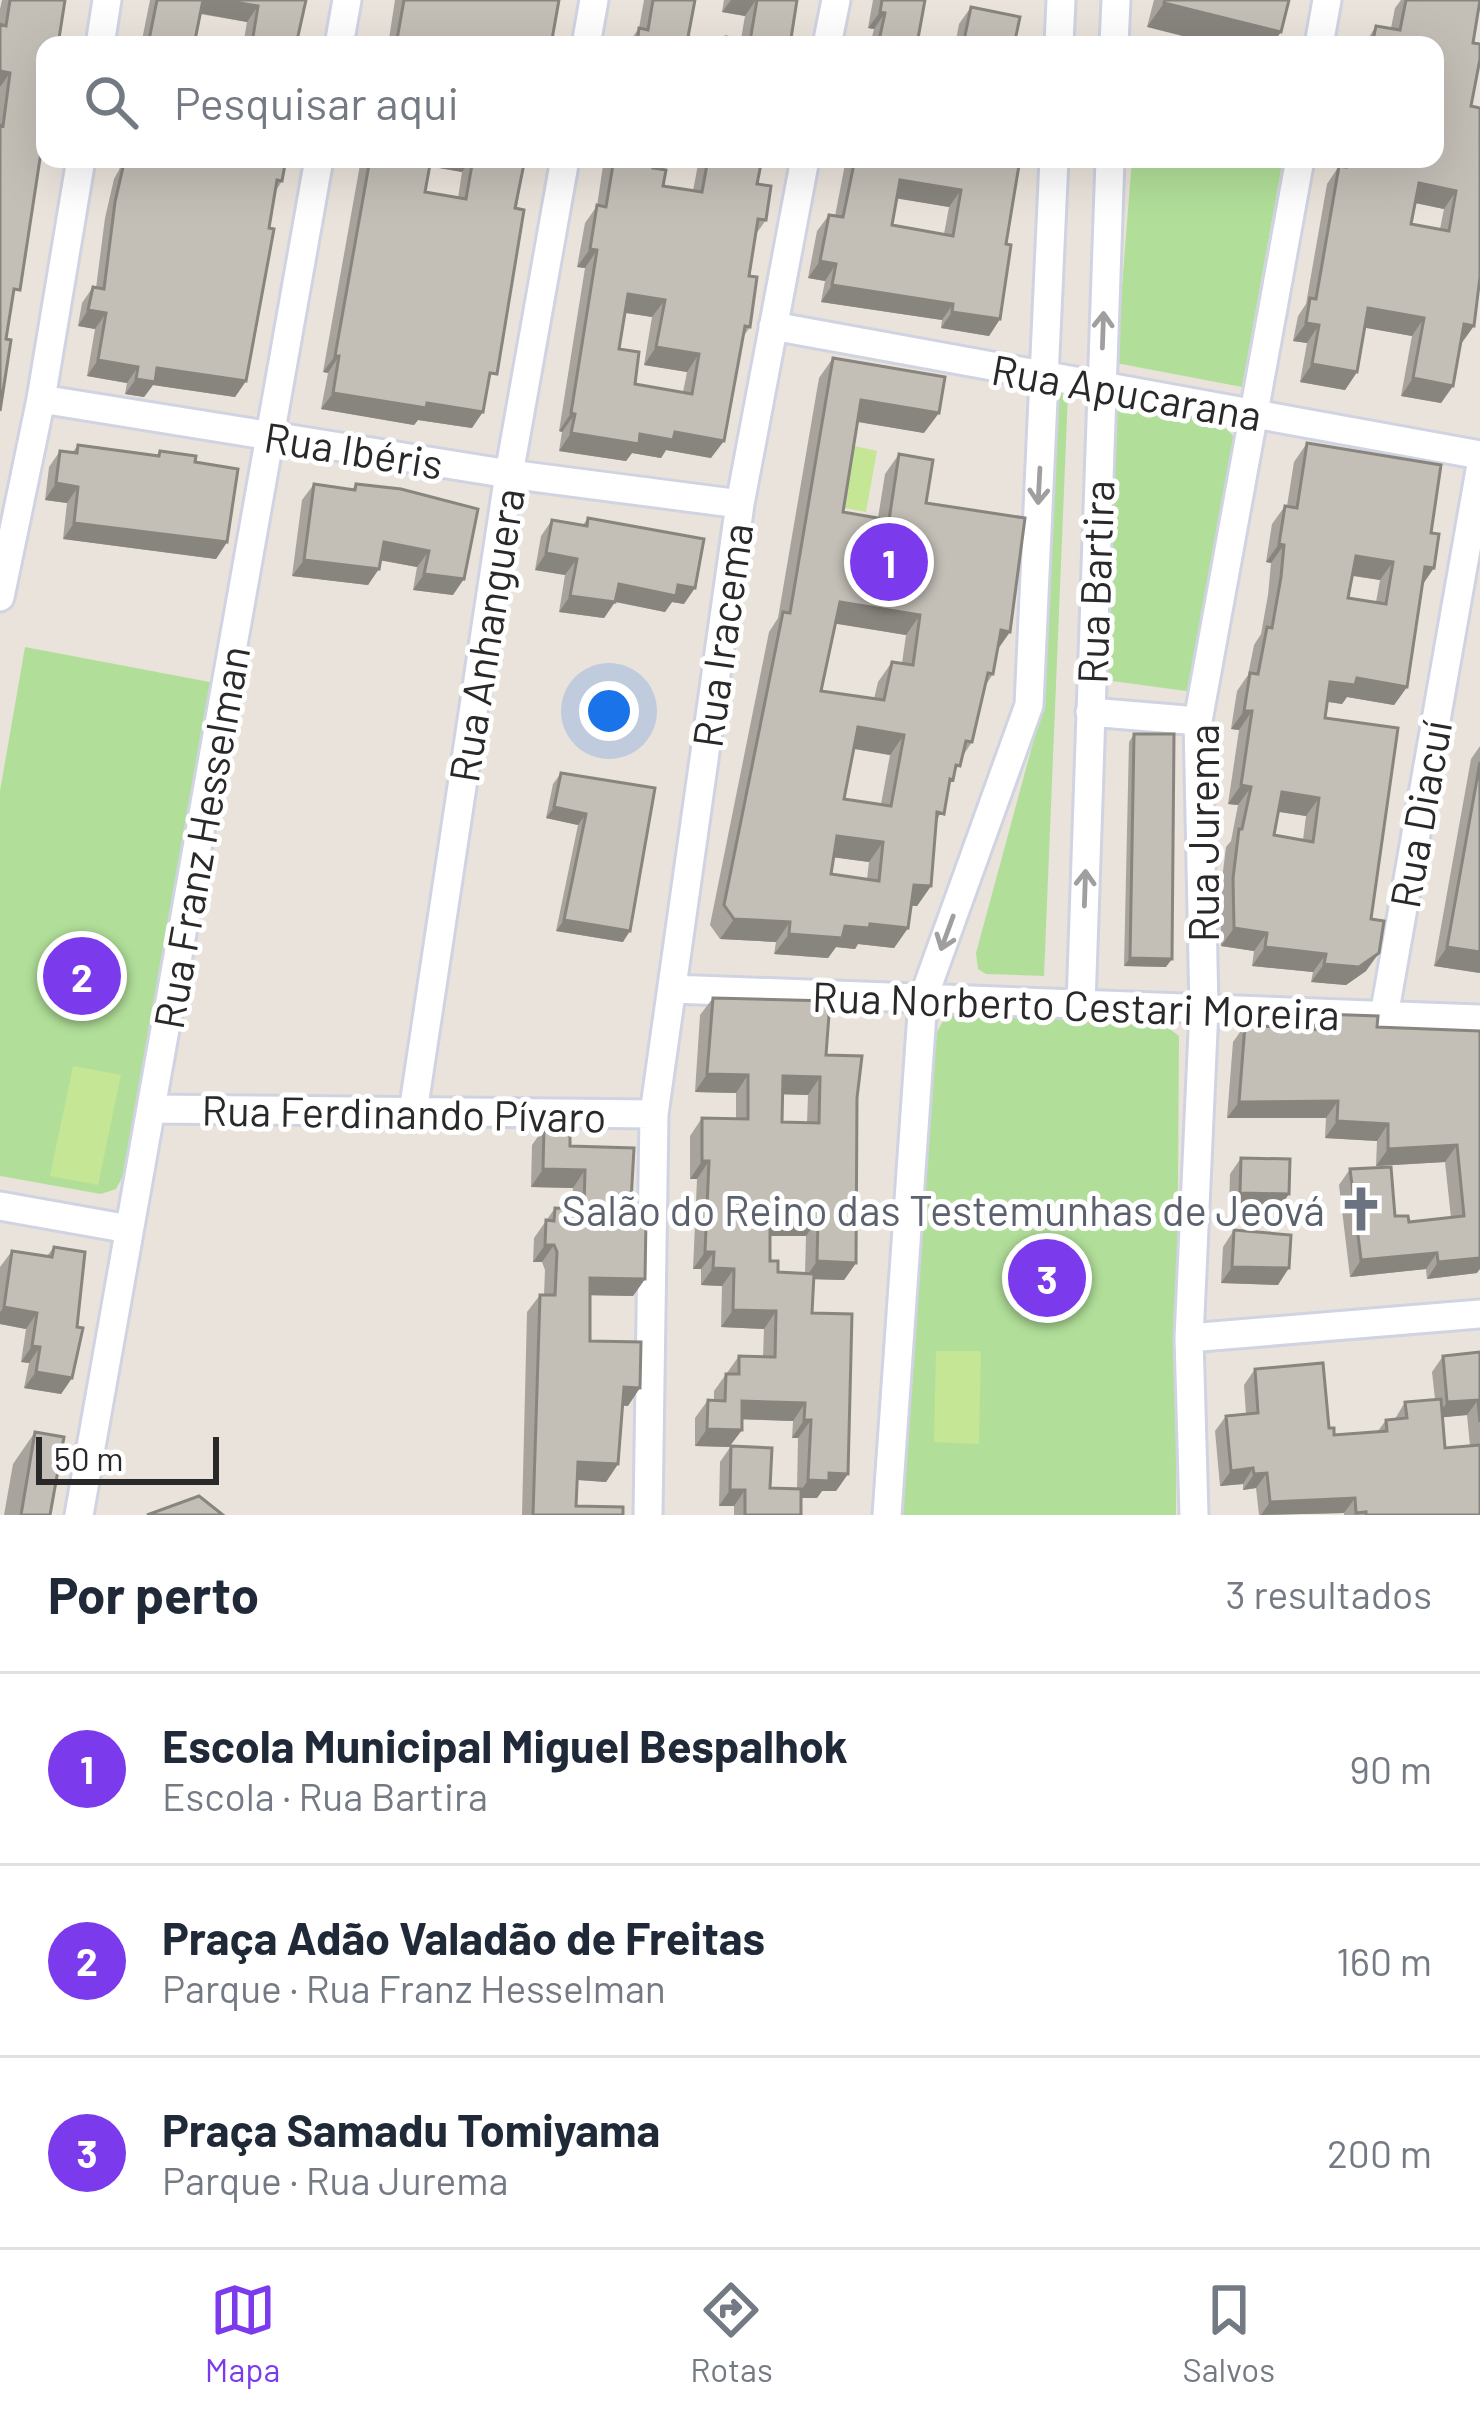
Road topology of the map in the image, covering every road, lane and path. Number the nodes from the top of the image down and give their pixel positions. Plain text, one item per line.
1 (107, 0) edge
2 (347, 0) edge
3 (594, 0) edge
4 (836, 0) edge
5 (1061, 0) edge
6 (1116, 0) edge
7 (1327, 0) edge
8 (101, 36) edge
9 (341, 36) edge
10 (588, 36) edge
11 (829, 36) edge
12 (1059, 36) edge
13 (1114, 36) edge
14 (1321, 36) edge
15 (79, 168) edge
16 (317, 168) edge
17 (564, 168) edge
18 (803, 168) edge
19 (1054, 168) edge
20 (1110, 168) edge
21 (1298, 168) edge
22 (773, 326) junction
23 (1044, 376) junction
24 (1100, 386) junction
25 (40, 399) junction
26 (1256, 414) junction
27 (271, 436) junction
28 (1480, 455) edge
29 (1480, 470) edge
30 (508, 474) junction
31 (740, 504) junction
32 (6, 532) edge
33 (0, 597) edge
34 (1090, 712) junction
35 (1198, 721) junction
36 (672, 989) junction
37 (923, 999) junction
38 (1081, 1005) junction
39 (1204, 1009) junction
40 (1384, 1016) junction
41 (1480, 1019) edge
42 (153, 1109) junction
43 (413, 1112) junction
44 (654, 1114) junction
45 (0, 1206) edge
46 (129, 1228) junction
47 (1480, 1314) edge
48 (1189, 1338) junction
49 (79, 1515) edge
50 (648, 1515) edge
51 (887, 1515) edge
52 (1194, 1515) edge

1 - 8 street
2 - 9 street
3 - 10 street
4 - 11 street
5 - 12 street
6 - 13 street
7 - 14 street
15 - 25 street
16 - 27 street, Rua Franz Hesselman
17 - 30 street, Rua Anhanguera
18 - 22 street, Rua Iracema
19 - 23 street, Rua Bartira
24 -> 20 street, Rua Bartira
21 - 26 street, Rua Jurema
22 - 23 street, Rua Apucarana
22 - 31 street, Rua Iracema
23 - 24 street, Rua Apucarana
23 -> 37 street, Rua Bartira
24 - 26 street, Rua Apucarana
24 - 34 street, Rua Bartira
25 - 27 street, Rua Ibéris
25 - 32 street
26 - 28 street, Rua Apucarana
26 - 35 street, Rua Jurema
27 - 30 street, Rua Ibéris
27 - 42 street, Rua Franz Hesselman
29 - 40 street, Rua Diacuí
30 - 31 street, Rua Ibéris
30 - 43 street, Rua Anhanguera
31 - 36 street, Rua Iracema
32 - 33 street
34 - 35 street
38 -> 34 street, Rua Bartira
35 - 39 street, Rua Jurema
36 - 37 street, Rua Norberto Cestari Moreira
36 - 44 street, Rua Iracema
37 - 38 street, Rua Norberto Cestari Moreira
37 - 51 street, Rua Bartira
38 - 39 street, Rua Norberto Cestari Moreira
39 - 40 street, Rua Norberto Cestari Moreira
39 - 48 street, Rua Jurema
40 - 41 street, Rua Norberto Cestari Moreira
42 - 43 street, Rua Ferdinando Pívaro
42 - 46 street, Rua Franz Hesselman
43 - 44 street, Rua Ferdinando Pívaro
44 - 50 street, Rua Iracema
45 - 46 street
46 - 49 street, Rua Franz Hesselman
47 - 48 street
48 - 52 street, Rua Jurema

